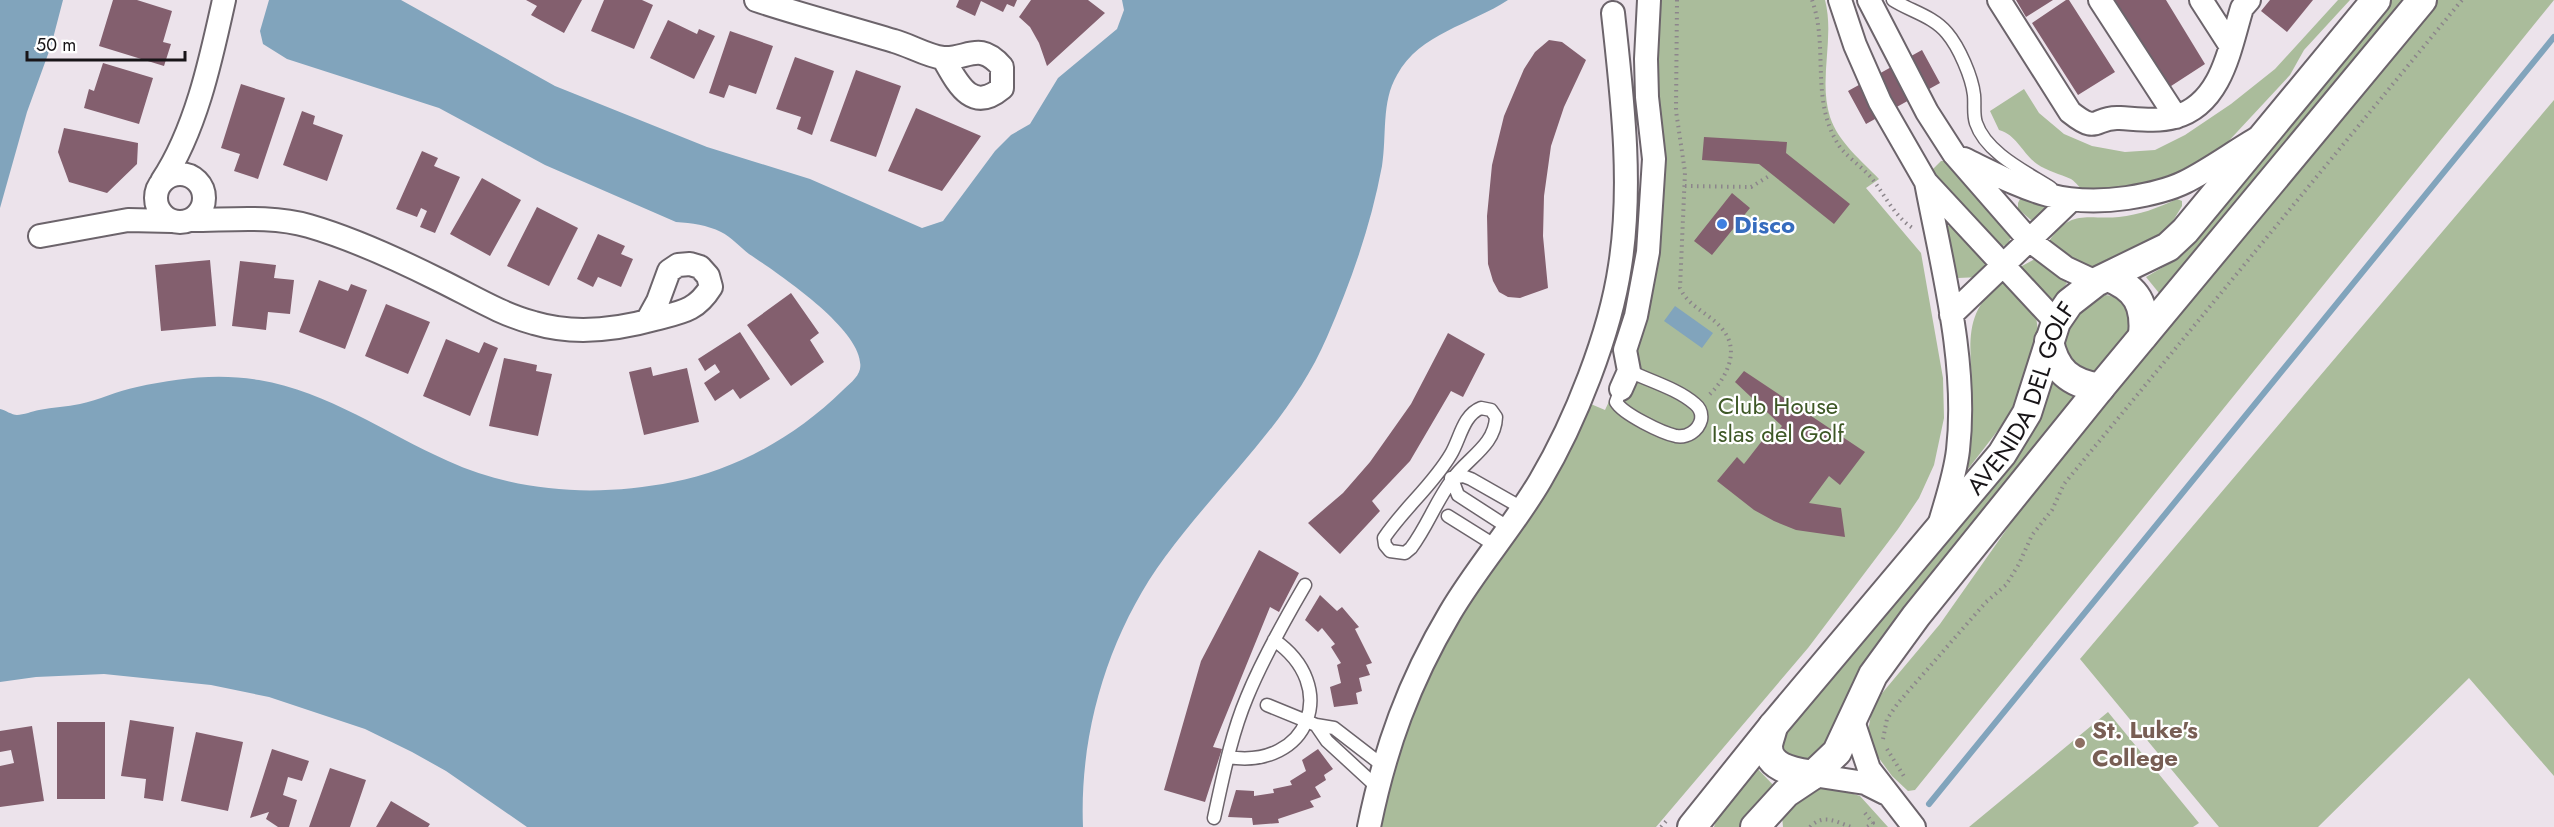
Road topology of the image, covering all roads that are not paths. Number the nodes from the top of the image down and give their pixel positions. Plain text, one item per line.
1 (224, 0) edge
2 (756, 0) edge
3 (1649, 0) edge
4 (1840, 0) edge
5 (1869, 0) edge
6 (1893, 0) edge
7 (1999, 0) edge
8 (2100, 0) edge
9 (2201, 0) edge
10 (2249, 0) edge
11 (2376, 0) edge
12 (2422, 0) edge
13 (1610, 4) edge
14 (2230, 45) junction
15 (943, 58) dead end
16 (2176, 117) junction
17 (2265, 133) junction
18 (183, 140) junction
19 (1954, 154) junction
20 (1926, 182) junction
21 (160, 185) junction
22 (200, 186) junction
23 (2070, 201) junction
24 (128, 220) junction
25 (243, 220) junction
26 (181, 221) junction
27 (40, 236) dead end
28 (2029, 240) junction
29 (2004, 264) junction
30 (2102, 280) junction
31 (1951, 315) junction
32 (647, 321) dead end
33 (2052, 332) junction
34 (2143, 336) junction
35 (1625, 380) junction
36 (2100, 388) junction
37 (1439, 472) junction
38 (1452, 478) junction
39 (1522, 508) junction
40 (1448, 516) dead end
41 (1938, 529) junction
42 (1503, 537) junction
43 (1305, 585) dead end
44 (1274, 640) junction
45 (1267, 705) dead end
46 (1852, 718) junction
47 (1311, 723) junction
48 (1773, 726) junction
49 (1228, 757) junction
50 (1382, 765) junction
51 (1813, 775) junction
52 (1377, 787) junction
53 (1885, 793) junction
54 (1715, 799) junction
55 (1775, 815) edge
56 (1214, 818) dead end
57 (1683, 819) edge
58 (1369, 827) edge
59 (1707, 827) edge
60 (1755, 827) edge
61 (1914, 827) edge

1 - 18 street
2 - 15 street
3 - 35 street
4 - 20 street
5 - 19 street
6 - 23 lane
7 - 16 street
8 - 16 street
9 - 14 street
10 - 14 street
11 - 17 street, AVENIDA DEL GOLF
12 - 34 street, AVENIDA DEL GOLF
13 - 39 street
14 - 16 street
17 - 23 street
17 - 30 street, AVENIDA DEL GOLF
18 - 21 street
18 - 22 street
19 - 23 street
19 - 28 street
20 - 29 street
20 - 31 street
21 - 22 street
21 - 24 street
21 - 26 street
22 - 25 street
22 - 26 street
23 - 28 street
24 - 26 street
24 - 27 street
25 - 26 street
25 - 32 street
28 - 29 street
28 - 30 street
29 - 31 street
29 - 33 street
30 - 33 street, AVENIDA DEL GOLF
30 - 34 street
31 - 41 street
33 - 36 street
33 - 41 street, AVENIDA DEL GOLF
34 - 36 street, AVENIDA DEL GOLF
35 - 35 lane
36 - 46 street, AVENIDA DEL GOLF
37 - 38 lane
37 - 38 lane
37 - 38 lane
38 - 39 lane
38 - 42 lane
39 - 42 street
40 - 42 lane
41 - 48 street, AVENIDA DEL GOLF
42 - 50 street
43 - 44 lane
44 - 47 lane
44 - 49 lane
45 - 47 lane
46 - 51 street, AVENIDA DEL GOLF
46 - 53 street
47 - 49 lane
47 - 50 lane
47 - 52 lane
48 - 51 street
48 - 54 street, AVENIDA DEL GOLF
49 - 56 lane
50 - 52 street
51 - 53 street
51 - 55 street, AVENIDA DEL GOLF
52 - 58 street
53 - 61 street
54 - 57 street, AVENIDA DEL GOLF
54 - 59 lane
55 - 60 street, AVENIDA DEL GOLF

